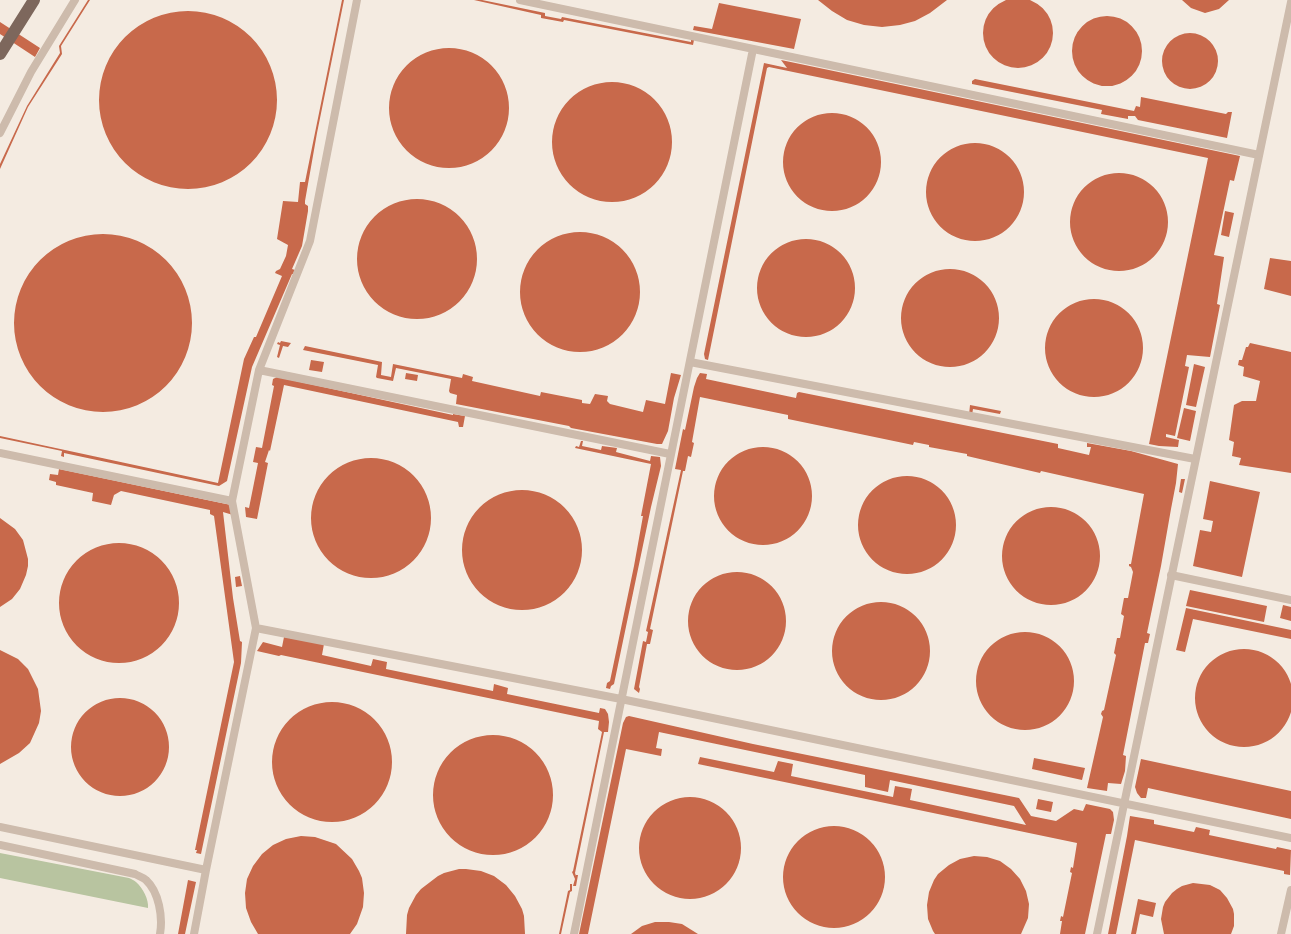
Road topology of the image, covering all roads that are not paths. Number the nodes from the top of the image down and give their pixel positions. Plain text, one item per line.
1 (34, 0) edge
2 (75, 0) edge
3 (357, 0) edge
4 (520, 0) edge
5 (1291, 2) edge
6 (753, 49) junction
7 (0, 54) edge
8 (0, 133) edge
9 (1259, 155) junction
10 (690, 362) junction
11 (259, 370) junction
12 (0, 453) edge
13 (670, 454) junction
14 (1195, 459) junction
15 (232, 500) junction
16 (1171, 575) junction
17 (1291, 600) edge
18 (256, 628) junction
19 (621, 700) junction
20 (1124, 803) junction
21 (0, 827) edge
22 (1291, 838) edge
23 (0, 845) edge
24 (206, 870) junction
25 (1291, 890) edge
26 (160, 934) edge
27 (194, 934) edge
28 (574, 934) edge
29 (1097, 934) edge
30 (1281, 934) edge

1 - 7 main road
2 - 8 lane
3 - 11 lane
4 - 6 lane
5 - 9 lane
6 - 9 lane
6 - 10 lane
9 - 14 lane
10 - 13 lane
10 - 14 lane
11 - 13 lane
11 - 15 lane
12 - 15 lane
13 - 19 lane
14 - 16 lane
15 - 18 lane
16 - 17 lane
16 - 20 lane
18 - 19 lane
18 - 24 lane
19 - 20 lane
19 - 28 lane
20 - 22 lane
20 - 29 lane
21 - 24 lane
23 - 26 lane
24 - 27 lane
25 - 30 lane

